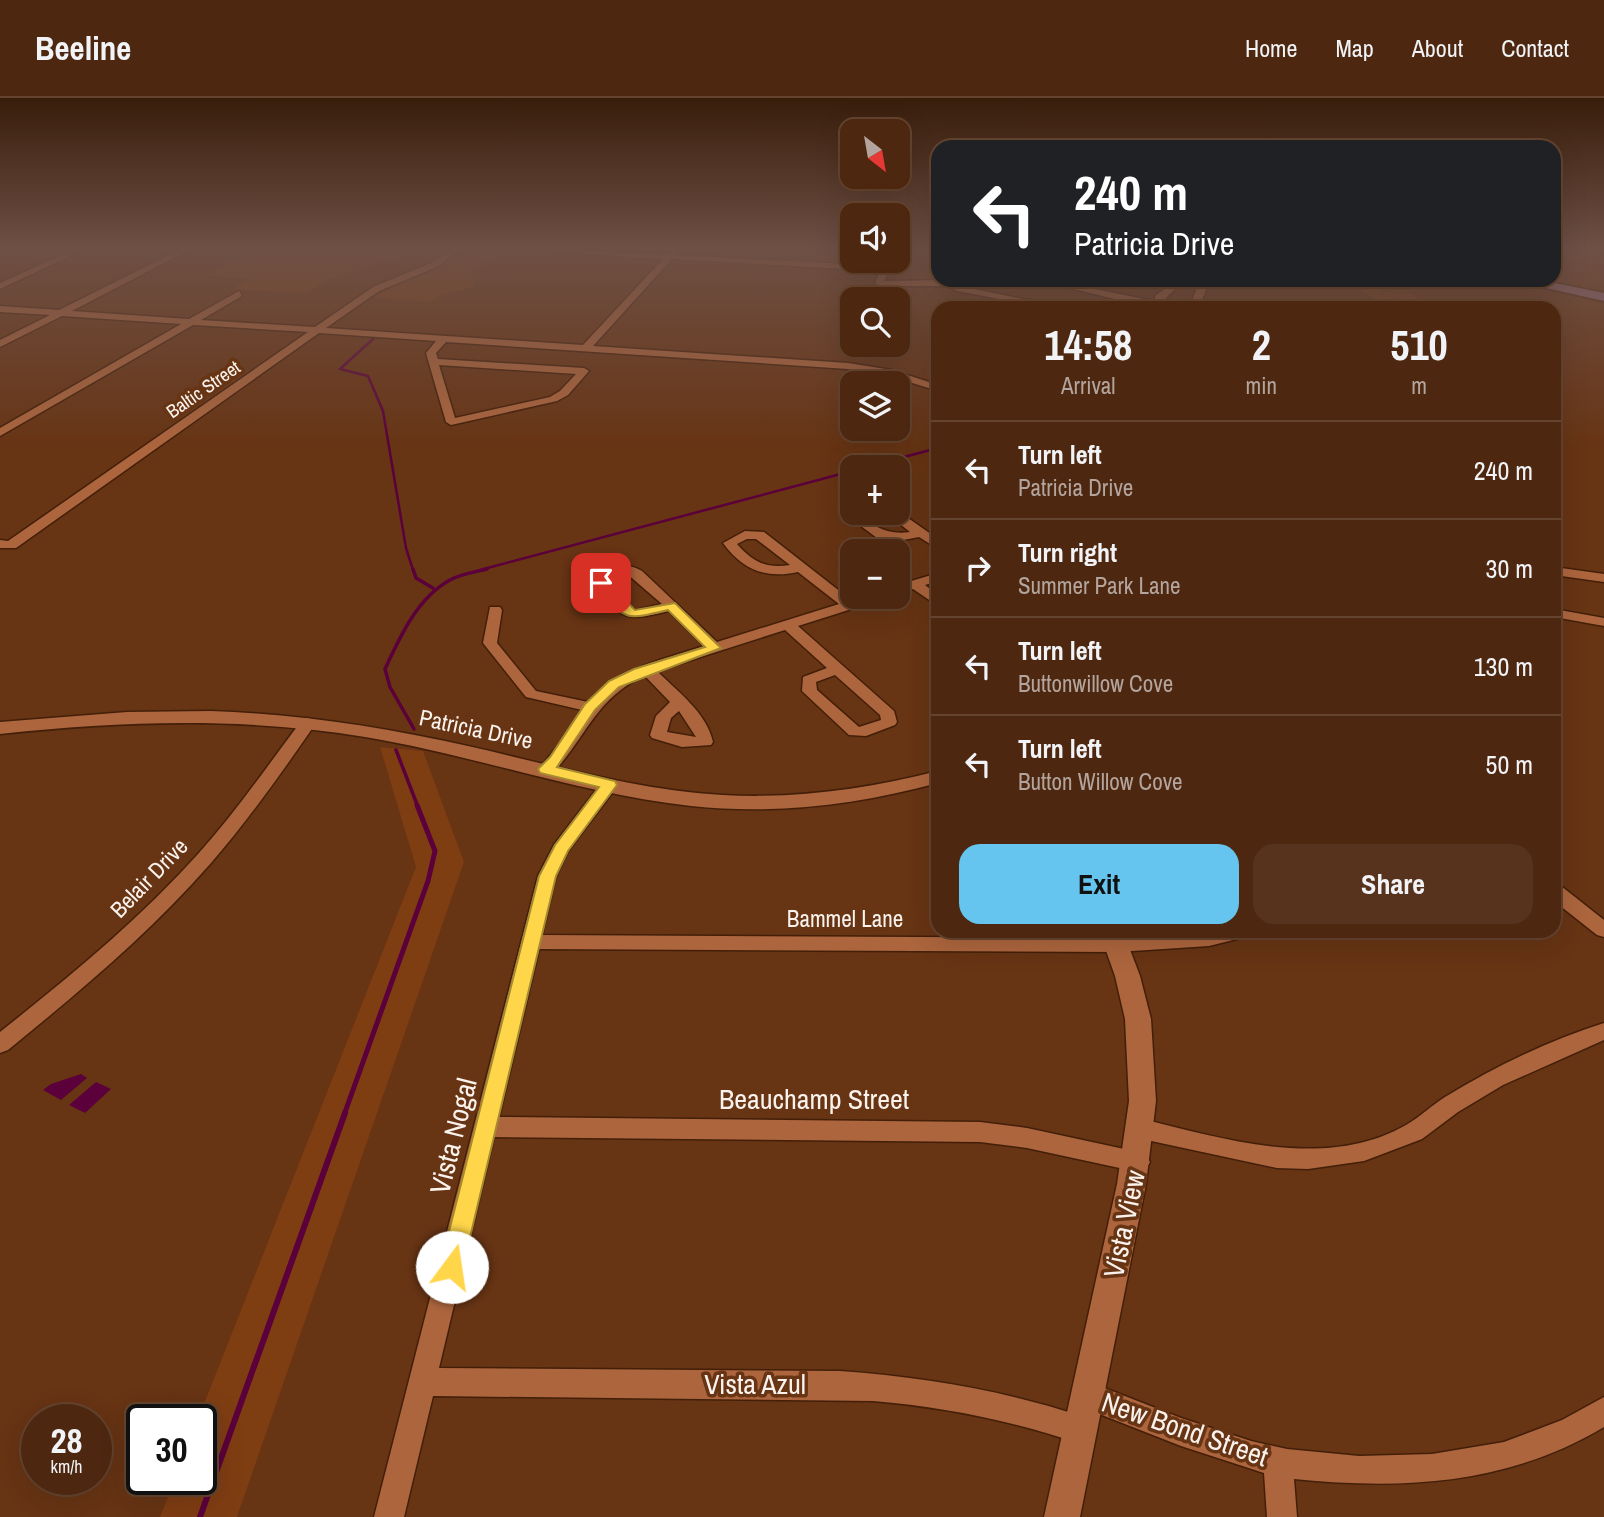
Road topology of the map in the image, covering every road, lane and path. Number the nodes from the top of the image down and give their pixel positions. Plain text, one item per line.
1 (56, 316) edge
2 (108, 316) edge
3 (200, 316) edge
4 (338, 316) edge
5 (615, 316) edge
6 (190, 322) junction
7 (318, 331) junction
8 (443, 339) junction
9 (0, 344) edge
10 (585, 349) junction
11 (433, 362) junction
12 (931, 386) edge
13 (0, 433) edge
14 (866, 525) edge
15 (909, 525) edge
16 (921, 533) junction
17 (931, 539) edge
18 (6, 544) edge
19 (800, 567) dead end
20 (1561, 572) edge
21 (1604, 578) edge
22 (931, 579) edge
23 (915, 584) junction
24 (910, 585) edge
25 (931, 596) edge
26 (840, 598) edge
27 (671, 606) junction
28 (840, 608) edge
29 (495, 610) dead end
30 (1561, 614) edge
31 (1604, 622) edge
32 (788, 625) junction
33 (714, 648) junction
34 (838, 669) junction
35 (647, 670) junction
36 (678, 703) dead end
37 (590, 707) junction
38 (308, 723) junction
39 (0, 728) edge
40 (546, 769) junction
41 (931, 779) edge
42 (609, 785) junction
43 (1561, 896) edge
44 (1604, 930) edge
45 (1114, 938) edge
46 (1213, 938) edge
47 (530, 942) junction
48 (1604, 1031) edge
49 (0, 1044) edge
50 (486, 1127) junction
51 (1142, 1129) junction
52 (1138, 1162) junction
53 (423, 1382) junction
54 (1089, 1396) junction
55 (1604, 1411) edge
56 (1081, 1430) junction
57 (1278, 1462) junction
58 (389, 1517) edge
59 (1062, 1517) edge
60 (1282, 1517) edge

1 - 9 street
2 - 6 street
3 - 6 street
4 - 7 street, Baltic Street
5 - 10 street
6 - 7 street
6 - 13 street
7 - 8 street
7 - 18 street, Baltic Street
8 - 10 street
8 - 11 street
10 - 12 street
11 - 11 street
14 - 16 street
15 - 16 street
16 - 17 street
19 - 26 street
20 - 21 street
22 - 23 street
23 - 24 street
23 - 25 street
27 - 27 street
27 - 33 street
28 - 32 street
29 - 37 street
30 - 31 street
32 - 33 street
32 - 34 street
33 - 35 street
34 - 34 street
35 - 36 street
35 - 37 street
37 - 40 street
38 - 39 street, Patricia Drive
38 - 40 street, Patricia Drive
38 - 49 street, Belair Drive
40 - 42 street, Patricia Drive
41 - 42 street, Patricia Drive
42 - 47 street, Vista Nogal
43 - 44 street
45 - 46 street, Bammel Lane
45 - 47 street, Bammel Lane
45 - 51 street, Vista View
47 - 50 street, Vista Nogal
48 - 51 street
50 - 52 street, Beauchamp Street
50 - 53 street, Vista Nogal
51 - 52 street, Vista View
52 - 54 street, Vista View
53 - 56 street, Vista Azul
53 - 58 street, Vista Nogal
54 - 56 street, Vista View
54 - 57 street, New Bond Street
55 - 57 street, New Bond Street
56 - 59 street, Vista View
57 - 60 street

